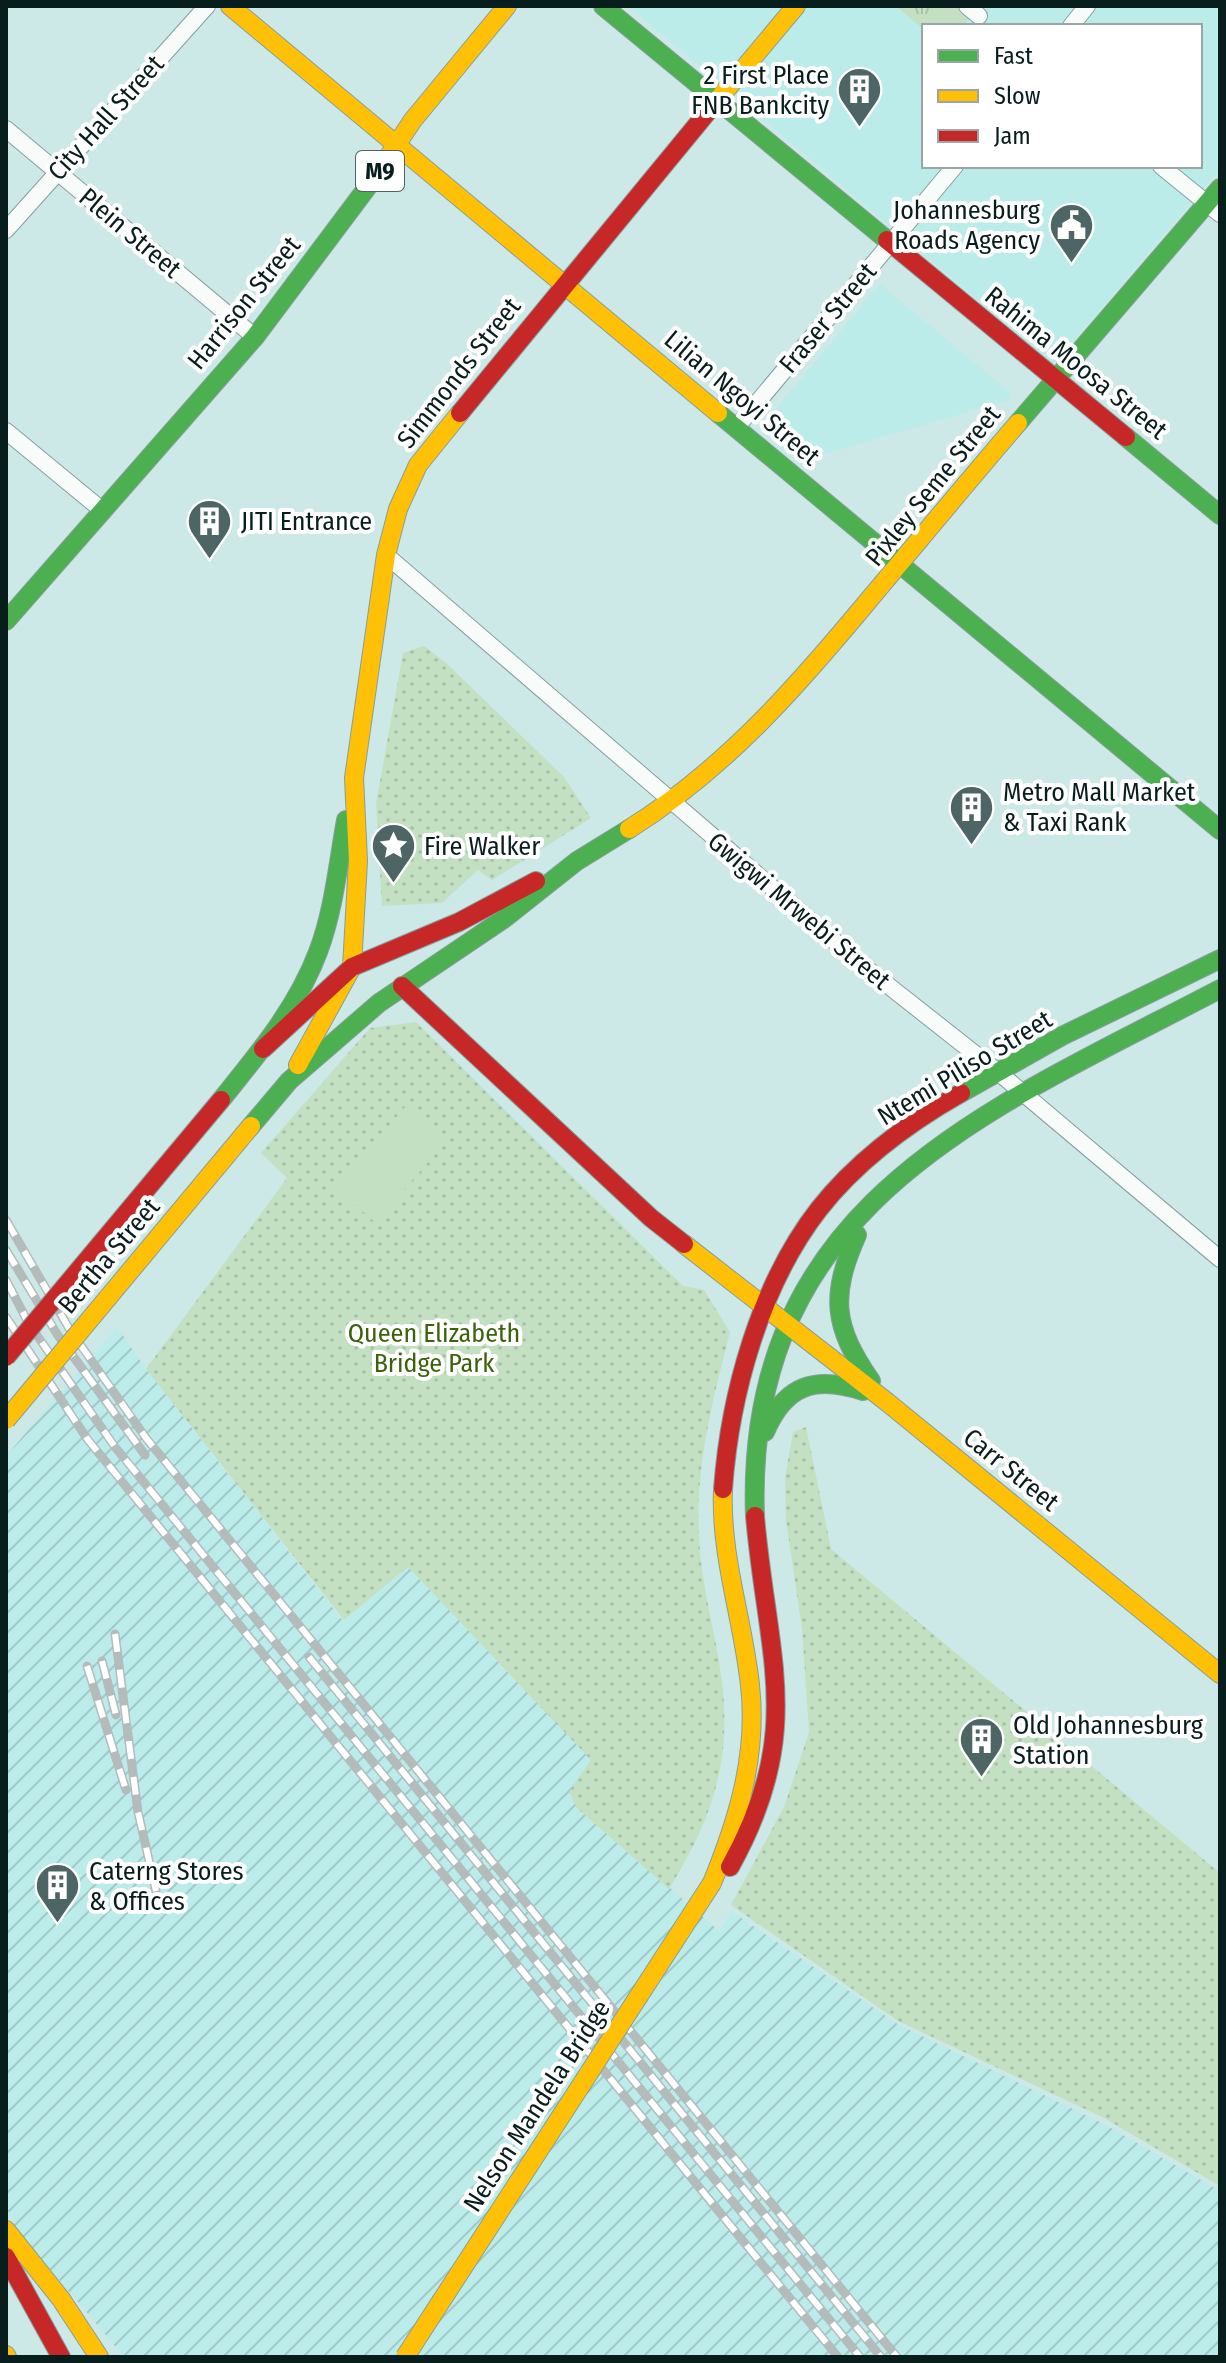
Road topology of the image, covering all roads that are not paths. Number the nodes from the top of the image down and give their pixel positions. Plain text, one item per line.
1 (207, 6) edge
2 (230, 6) edge
3 (507, 6) edge
4 (603, 6) edge
5 (796, 6) edge
6 (1087, 6) edge
7 (1073, 24) edge
8 (717, 100) junction
9 (6, 129) edge
10 (396, 144) junction
11 (953, 168) edge
12 (1163, 168) edge
13 (57, 173) junction
14 (1220, 188) edge
15 (1214, 209) edge
16 (6, 230) edge
17 (889, 244) junction
18 (564, 283) junction
19 (255, 337) junction
20 (1055, 378) junction
21 (736, 428) junction
22 (6, 431) edge
23 (103, 511) junction
24 (1220, 515) edge
25 (386, 555) junction
26 (902, 565) junction
27 (6, 621) edge
28 (354, 778) junction
29 (671, 803) junction
30 (1220, 830) edge
31 (577, 861) junction
32 (1220, 959) edge
33 (352, 967) junction
34 (402, 986) junction
35 (1220, 989) edge
36 (263, 1049) junction
37 (998, 1072) junction
38 (289, 1081) junction
39 (1021, 1092) junction
40 (870, 1207) junction
41 (1220, 1259) edge
42 (767, 1309) junction
43 (786, 1325) junction
44 (6, 1357) edge
45 (887, 1402) junction
46 (6, 1420) edge
47 (754, 1465) junction
48 (1220, 1674) edge
49 (712, 1882) junction
50 (6, 2230) edge
51 (6, 2257) edge
52 (66, 2352) edge
53 (99, 2357) edge
54 (405, 2357) edge

1 - 13 street, City Hall Street
2 - 10 street, Lilian Ngoyi Street
3 - 10 street, Harrison Street / M9
4 - 8 street, Rahima Moosa Street
5 - 8 street, Simmonds Street
6 - 7 street
8 - 17 street, Rahima Moosa Street
8 - 18 street, Simmonds Street
9 - 13 street, Plein Street
10 - 18 street, Lilian Ngoyi Street
10 - 19 street, Harrison Street / M9
11 - 17 street, Fraser Street
12 - 15 street
13 - 16 street, City Hall Street
13 - 19 street, Plein Street
14 - 15 street, Pixley Seme Street
15 - 20 street, Pixley Seme Street
17 - 20 street, Rahima Moosa Street
17 - 21 street, Fraser Street
18 - 21 street, Lilian Ngoyi Street
18 - 25 street, Simmonds Street
19 - 23 street, Harrison Street / M9
20 - 24 street, Rahima Moosa Street
20 - 26 street, Pixley Seme Street
21 - 26 street, Lilian Ngoyi Street
22 - 23 street
23 - 27 street, Harrison Street / M9
25 - 28 street, Simmonds Street
25 - 29 street, Gwigwi Mrwebi Street
26 - 29 street, Pixley Seme Street
26 - 30 street, Lilian Ngoyi Street
28 - 33 street, Simmonds Street
28 - 36 street
29 - 31 street, Pixley Seme Street
29 - 37 street, Gwigwi Mrwebi Street
31 - 33 street
31 - 34 street
32 - 37 street, Ntemi Piliso Street
33 - 36 street
33 - 38 street, Simmonds Street
34 - 38 street
34 - 42 street, Carr Street
35 - 39 street, Ntemi Piliso Street
36 - 44 street, bridge
37 - 39 street, Gwigwi Mrwebi Street
37 - 42 street, Ntemi Piliso Street
38 - 46 street, Bertha Street, bridge
39 - 40 street, Ntemi Piliso Street
39 - 41 street, Gwigwi Mrwebi Street
40 - 43 street, Ntemi Piliso Street
40 - 45 street
42 - 43 street, Carr Street
42 - 49 street, Ntemi Piliso Street
43 - 45 street, Carr Street
43 - 47 street, Ntemi Piliso Street
45 - 47 street
45 - 48 street, Carr Street
47 - 49 street, Ntemi Piliso Street
49 - 54 street, Nelson Mandela Bridge, bridge
50 - 53 street
51 - 52 street

